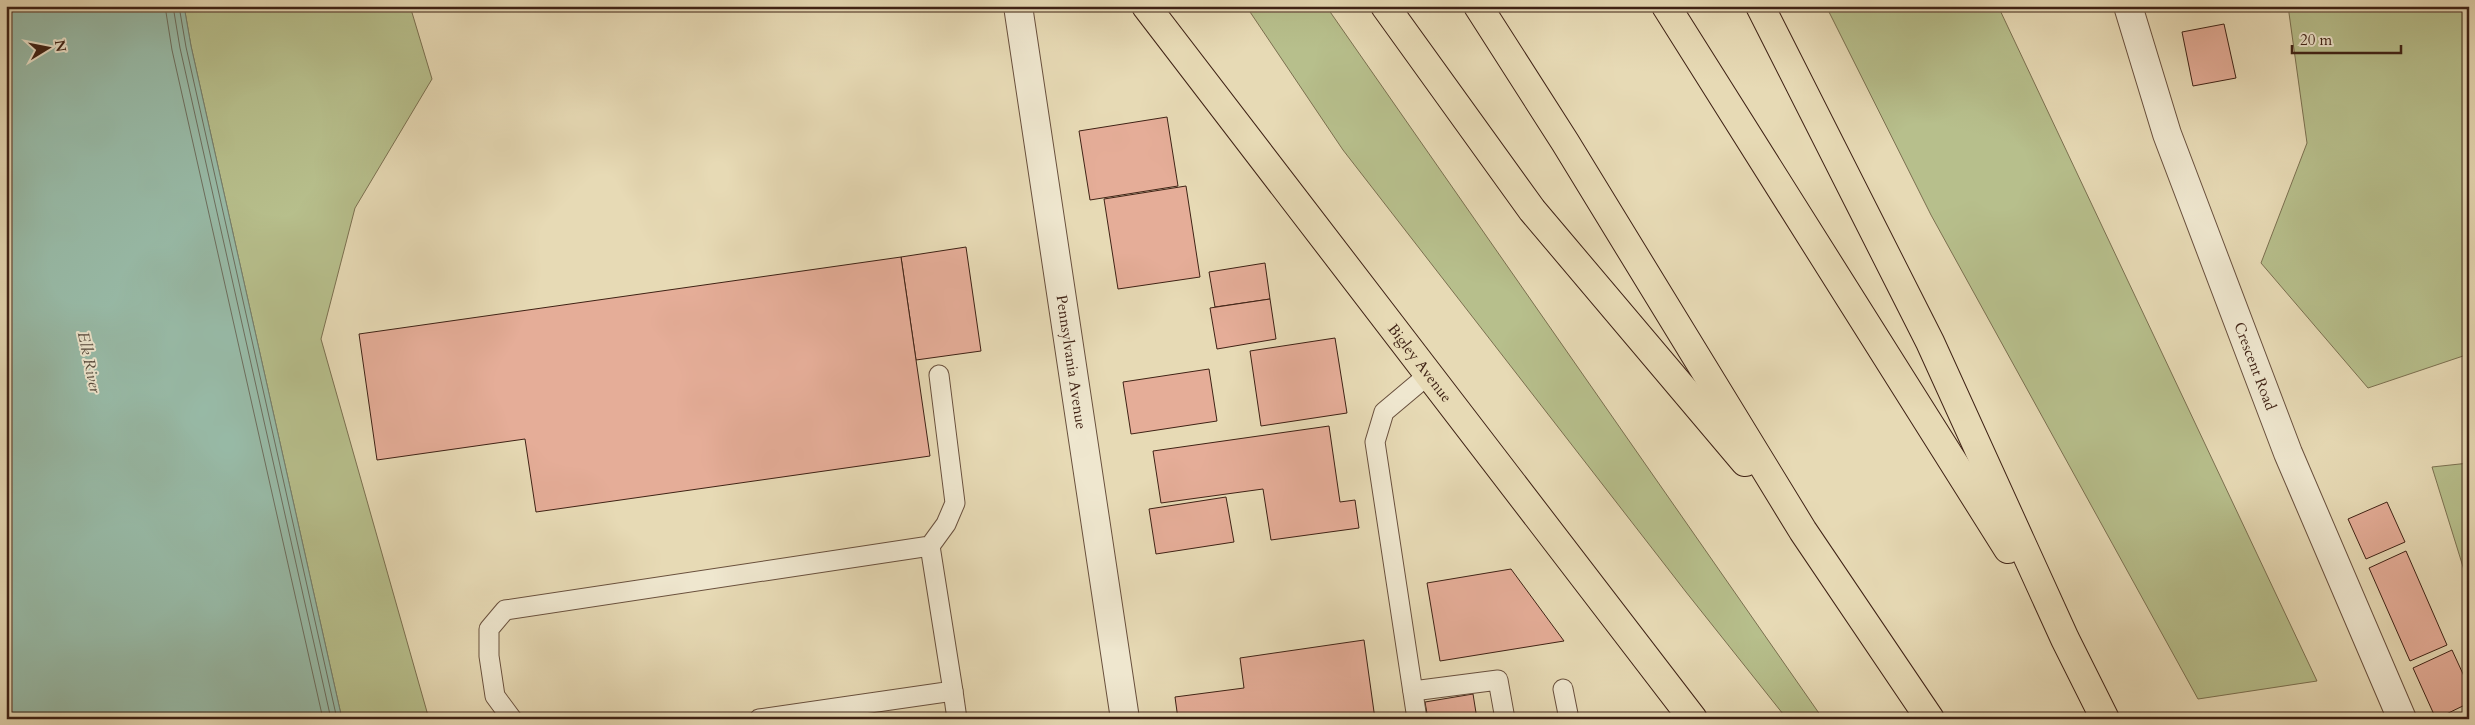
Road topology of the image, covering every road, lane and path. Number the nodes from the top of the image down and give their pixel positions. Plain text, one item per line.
1 (1018, 6) edge
2 (1146, 6) edge
3 (1385, 6) edge
4 (1478, 6) edge
5 (1666, 6) edge
6 (1760, 6) edge
7 (2128, 6) edge
8 (939, 375) dead end
9 (1428, 375) junction
10 (1803, 531) junction
11 (930, 546) junction
12 (2065, 639) junction
13 (1563, 689) dead end
14 (953, 690) junction
15 (1413, 691) junction
16 (512, 719) edge
17 (759, 719) edge
18 (957, 719) edge
19 (1125, 719) edge
20 (1417, 719) edge
21 (1505, 719) edge
22 (1569, 719) edge
23 (1693, 719) edge
24 (1930, 719) edge
25 (2105, 719) edge
26 (2402, 719) edge

1 - 19 street, Pennsylvania Avenue
2 - 9 main road, Bigley Avenue
3 - 10 main road
4 - 10 main road
5 - 12 main road
6 - 12 main road
7 - 26 street, Crescent Road
8 - 11 lane
9 - 15 lane
9 - 23 main road, Bigley Avenue
10 - 24 main road
11 - 14 lane
11 - 16 lane
12 - 25 main road
13 - 22 lane
14 - 17 lane
14 - 18 lane
15 - 20 lane
15 - 21 lane

